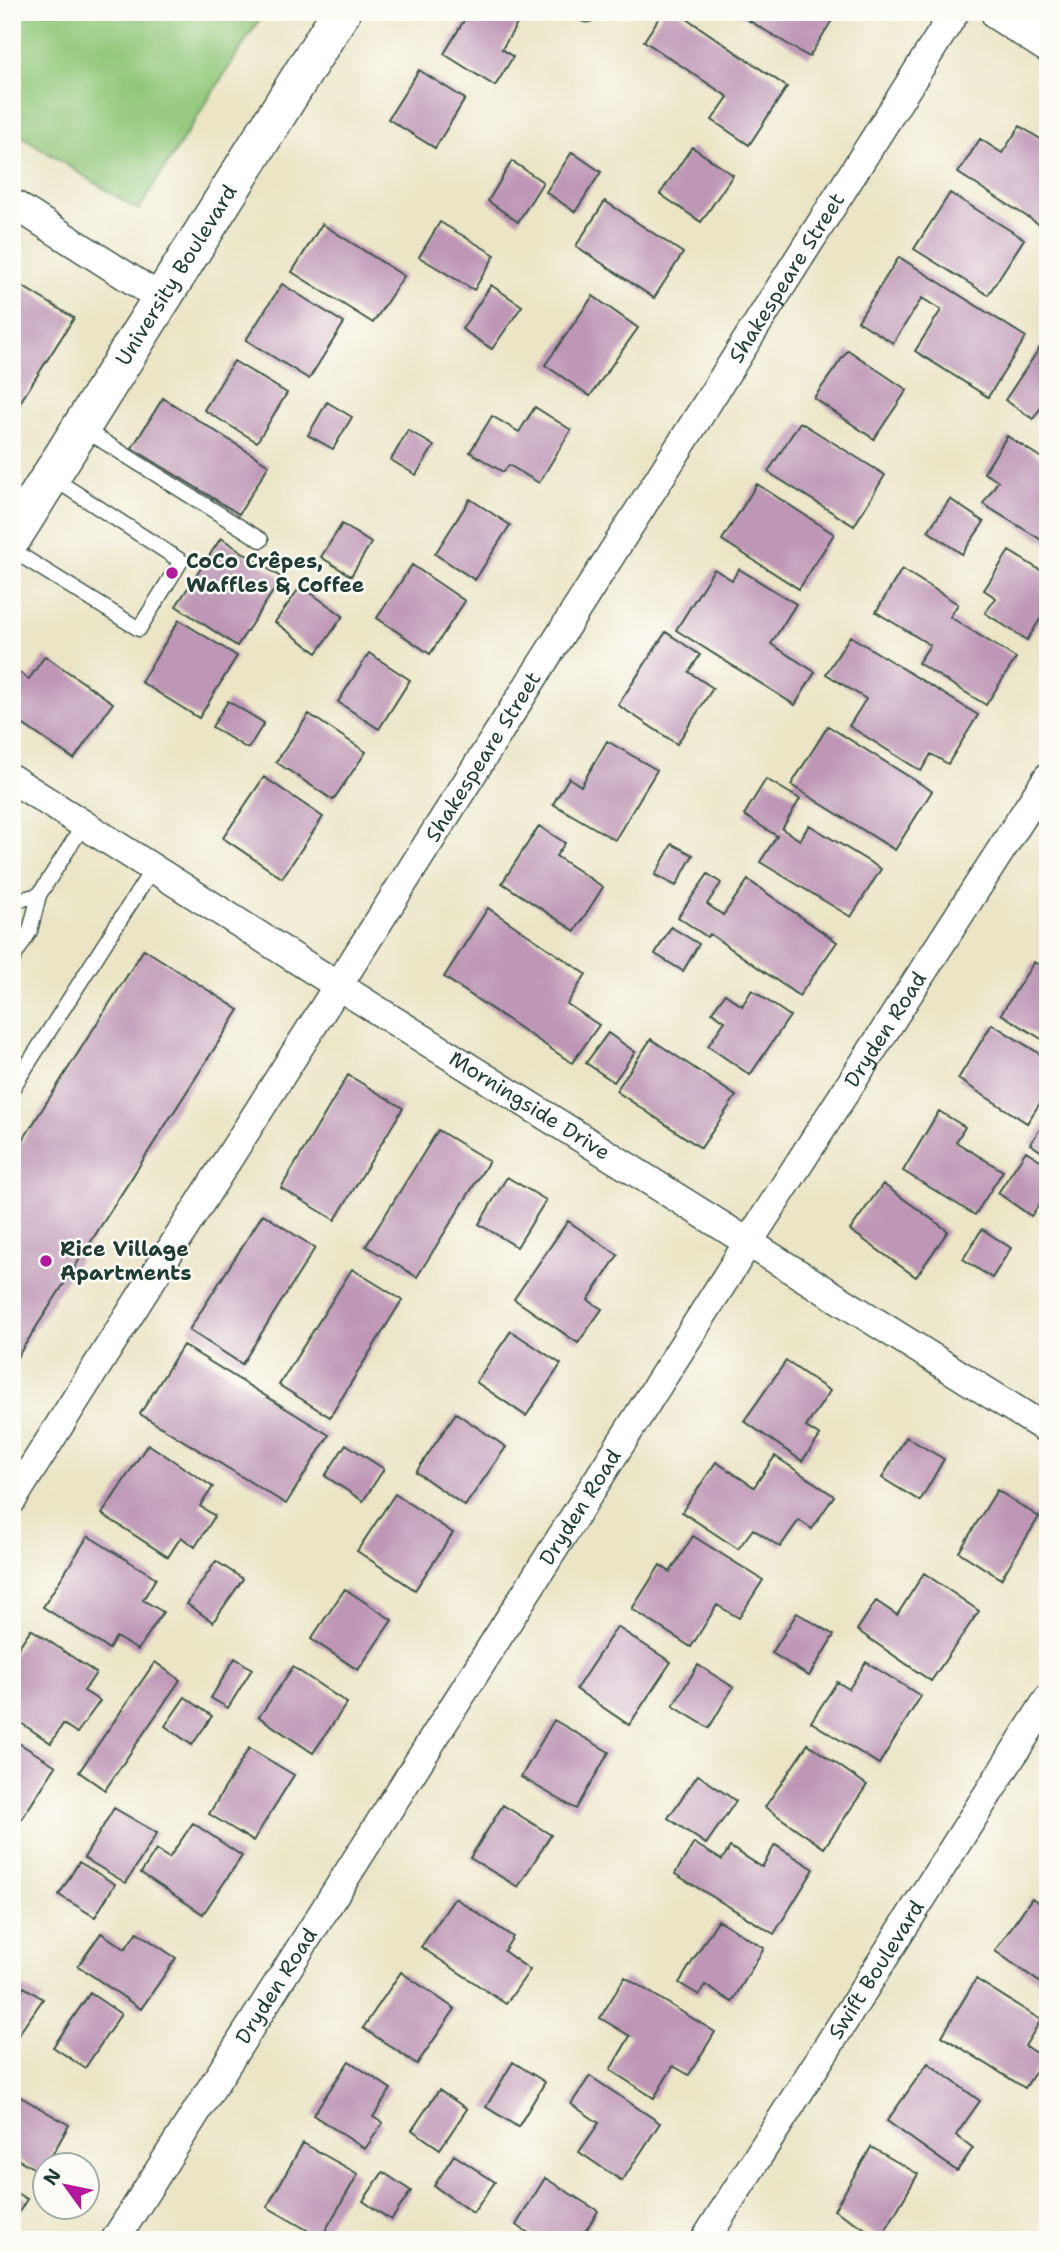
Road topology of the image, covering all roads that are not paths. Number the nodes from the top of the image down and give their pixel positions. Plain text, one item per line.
1 (582, 12) edge
2 (597, 12) edge
3 (955, 12) edge
4 (1000, 12) edge
5 (334, 18) edge
6 (1048, 43) edge
7 (12, 203) edge
8 (162, 299) junction
9 (81, 427) junction
10 (50, 477) junction
11 (12, 538) edge
12 (261, 540) dead end
13 (12, 550) edge
14 (1048, 778) edge
15 (12, 779) edge
16 (84, 824) junction
17 (153, 869) junction
18 (39, 895) junction
19 (12, 899) edge
20 (12, 960) edge
21 (337, 985) junction
22 (12, 1089) edge
23 (748, 1243) junction
24 (1048, 1430) edge
25 (12, 1500) edge
26 (1048, 1699) edge
27 (115, 2240) edge
28 (705, 2240) edge

1 - 2 lane
3 - 21 street, Shakespeare Street
4 - 6 main road
5 - 8 main road, University Boulevard
7 - 8 street
8 - 9 main road, University Boulevard
9 - 10 main road, University Boulevard
9 - 12 lane
10 - 11 main road, University Boulevard
10 - 13 lane
14 - 23 street, Dryden Road
15 - 16 street, Morningside Drive
16 - 17 street, Morningside Drive
16 - 18 lane
17 - 21 street, Morningside Drive
17 - 22 lane
18 - 19 lane
18 - 20 lane
21 - 23 street, Morningside Drive
21 - 25 street, Shakespeare Street
23 - 24 street, Morningside Drive
23 - 27 street, Dryden Road
26 - 28 street, Swift Boulevard

